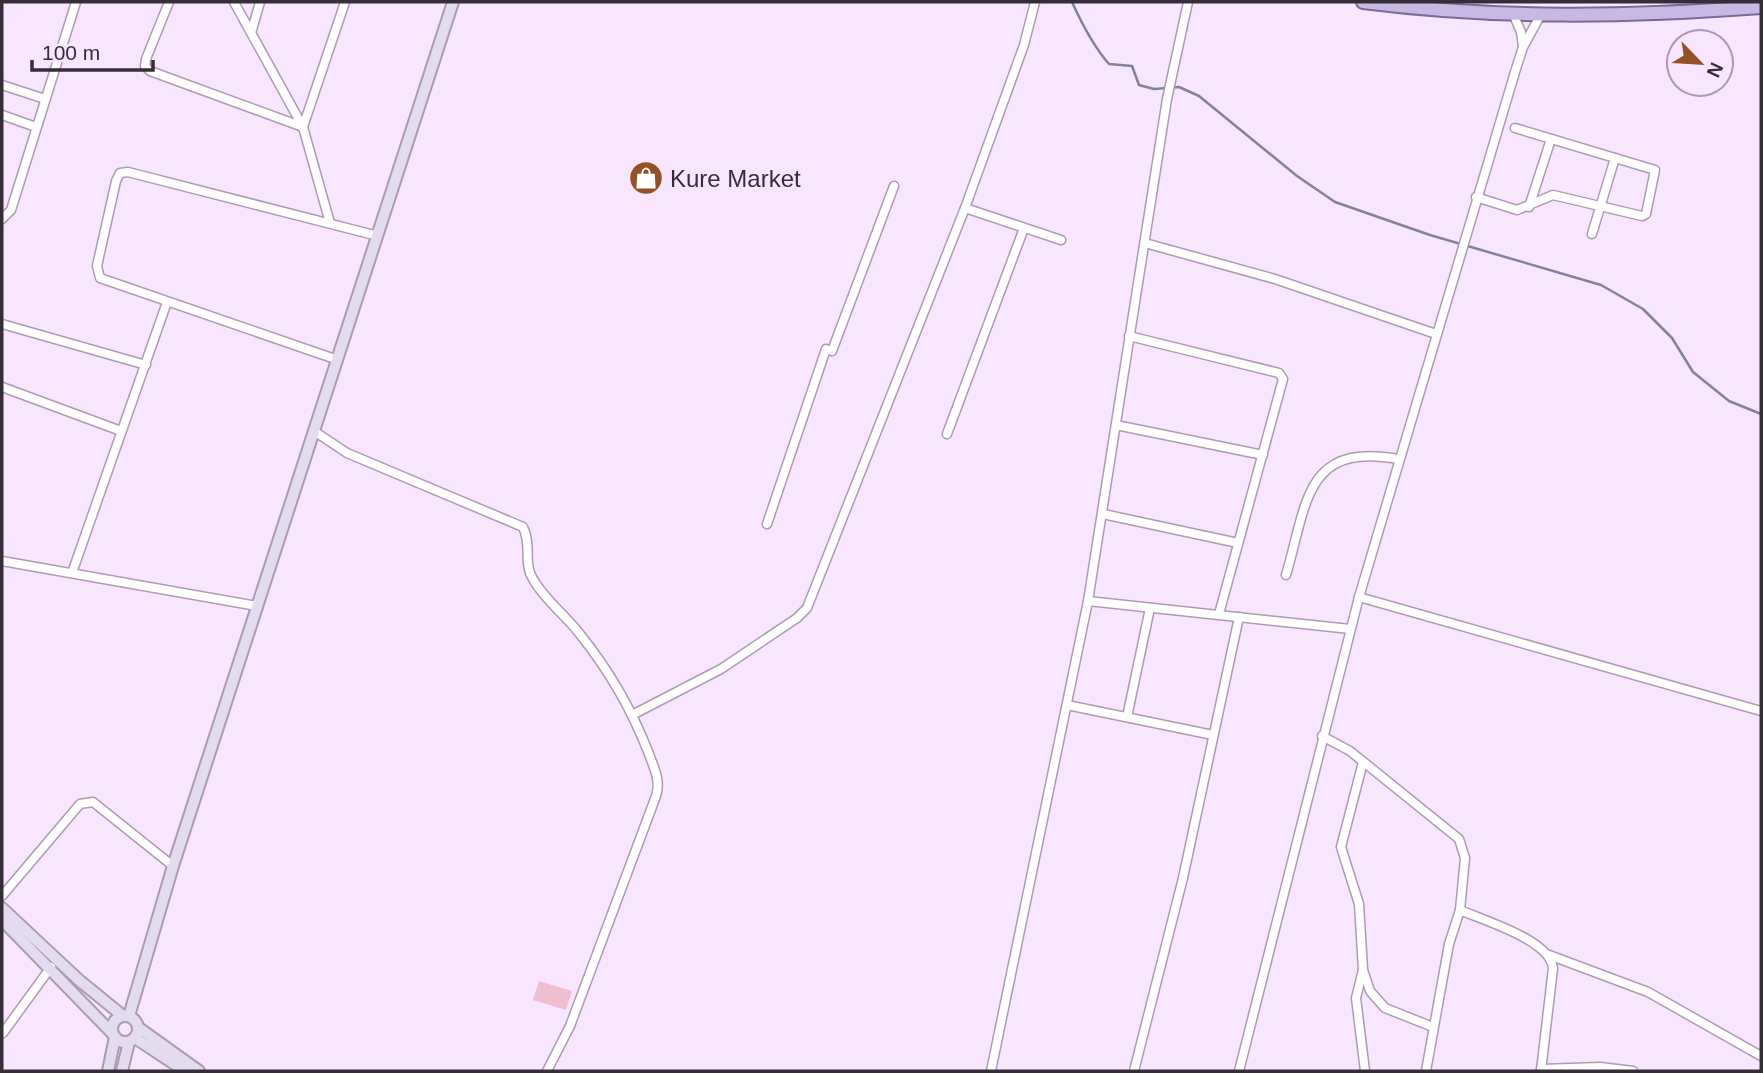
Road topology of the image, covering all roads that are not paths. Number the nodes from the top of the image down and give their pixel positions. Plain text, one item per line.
1 (76, 2) edge
2 (169, 2) edge
3 (234, 2) edge
4 (260, 2) edge
5 (345, 2) edge
6 (453, 2) edge
7 (1035, 2) edge
8 (1188, 2) edge
9 (1363, 2) edge
10 (1761, 7) edge
11 (1514, 16) junction
12 (1540, 16) junction
13 (251, 30) junction
14 (1523, 47) junction
15 (2, 85) edge
16 (45, 99) junction
17 (2, 115) edge
18 (36, 127) junction
19 (303, 127) junction
20 (1515, 128) dead end
21 (1550, 139) junction
22 (1615, 158) junction
23 (894, 186) dead end
24 (1476, 197) junction
25 (1600, 205) junction
26 (1529, 207) junction
27 (965, 208) junction
28 (2, 219) edge
29 (330, 223) junction
30 (1024, 228) junction
31 (1592, 234) dead end
32 (377, 236) junction
33 (1061, 240) dead end
34 (1145, 243) junction
35 (167, 302) junction
36 (2, 324) edge
37 (1436, 334) junction
38 (1129, 336) junction
39 (338, 359) junction
40 (146, 365) junction
41 (2, 387) edge
42 (1116, 425) junction
43 (121, 431) junction
44 (314, 431) junction
45 (947, 434) dead end
46 (1263, 454) junction
47 (1398, 459) junction
48 (1103, 514) junction
49 (767, 524) dead end
50 (1238, 543) junction
51 (2, 561) edge
52 (72, 573) junction
53 (1286, 575) dead end
54 (1359, 597) junction
55 (1088, 601) junction
56 (257, 606) junction
57 (1150, 608) junction
58 (1219, 614) junction
59 (1239, 617) junction
60 (1350, 629) junction
61 (1067, 705) junction
62 (1761, 711) edge
63 (634, 715) junction
64 (1127, 717) junction
65 (1213, 735) junction
66 (1322, 736) junction
67 (1363, 762) junction
68 (173, 866) junction
69 (2, 896) edge
70 (2, 908) edge
71 (1460, 910) junction
72 (2, 920) edge
73 (1549, 955) junction
74 (51, 967) junction
75 (1363, 970) junction
76 (126, 1016) junction
77 (1433, 1027) junction
78 (3, 1033) edge
79 (113, 1035) junction
80 (134, 1036) junction
81 (1761, 1056) edge
82 (1541, 1070) edge
83 (108, 1071) edge
84 (122, 1071) edge
85 (185, 1071) edge
86 (199, 1071) edge
87 (547, 1071) edge
88 (991, 1071) edge
89 (1134, 1071) edge
90 (1240, 1071) edge
91 (1365, 1071) edge
92 (1426, 1071) edge
93 (1633, 1071) edge

1 - 16 street
2 - 19 street
3 - 13 street
4 - 13 street
5 - 19 street
6 - 32 street
7 - 27 street
8 - 34 street
9 - 11 main road
10 - 12 main road
11 - 12 main road
11 - 14 street
12 - 14 street
13 - 19 street
14 - 24 street
15 - 16 street
16 - 18 street
17 - 18 street
18 - 28 street
19 - 29 street
20 - 21 street
21 - 22 street
21 - 26 street
22 - 25 street
22 - 25 street
23 - 49 street
24 - 26 street
24 - 37 street
25 - 26 street
25 - 31 street
27 - 30 street
27 - 63 street
29 - 32 street
29 - 35 street
30 - 33 street
30 - 45 street
32 - 39 street
34 - 37 street
34 - 38 street
35 - 39 street
35 - 40 street
36 - 40 street
37 - 47 street
38 - 42 street
38 - 46 street
39 - 44 street
40 - 43 street
41 - 43 street
42 - 46 street
42 - 48 street
43 - 52 street
44 - 56 street
44 - 63 street
46 - 50 street
47 - 53 street
47 - 54 street
48 - 50 street
48 - 55 street
50 - 58 street
51 - 52 street
52 - 56 street
54 - 60 street
54 - 62 street
55 - 57 street
55 - 61 street
56 - 68 street
57 - 58 street
57 - 64 street
58 - 59 street
59 - 60 street
59 - 65 street
60 - 66 street
61 - 64 street
61 - 88 street
63 - 87 street
64 - 65 street
65 - 89 street
66 - 67 street
66 - 90 street
67 - 71 street
67 - 75 street
68 - 69 street
68 - 76 street
70 - 76 street
71 - 73 street
71 - 77 street
72 - 74 street
73 - 81 street
73 - 82 street
74 - 78 street
74 - 79 street
75 - 77 street
75 - 91 street
76 - 79 street
76 - 80 street
77 - 92 street
79 - 80 street
79 - 83 street
80 - 84 street
80 - 85 street
80 - 86 street
82 - 93 street

